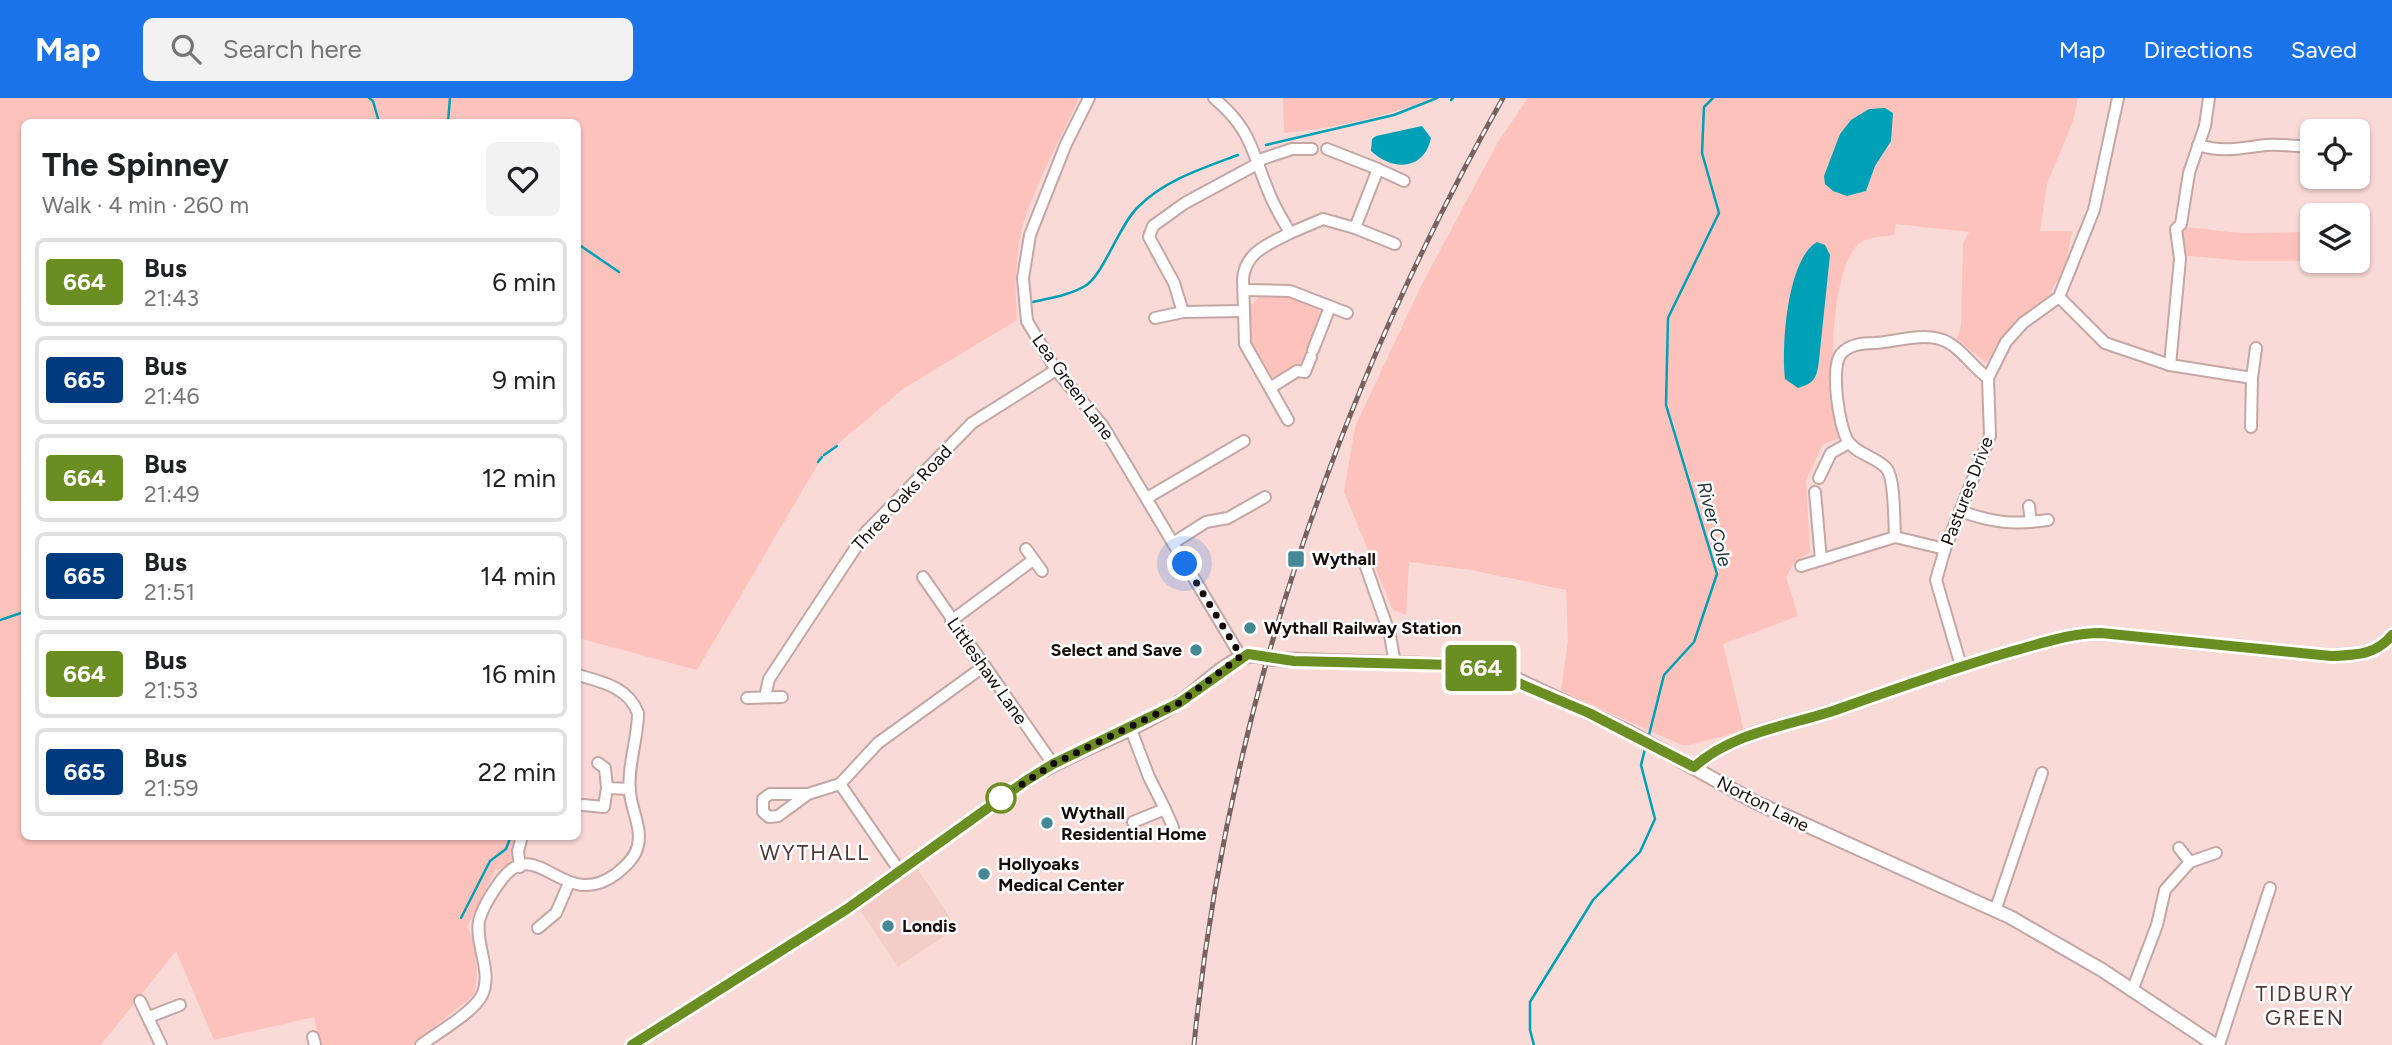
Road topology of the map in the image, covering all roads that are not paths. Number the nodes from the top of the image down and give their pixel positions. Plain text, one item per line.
1 (1089, 98) edge
2 (1214, 98) edge
3 (2118, 98) edge
4 (2209, 98) edge
5 (2198, 145) junction
6 (2300, 146) edge
7 (1312, 149) dead end
8 (1326, 149) dead end
9 (1259, 162) junction
10 (1378, 169) junction
11 (1404, 181) dead end
12 (1355, 228) junction
13 (1290, 233) junction
14 (1395, 244) dead end
15 (1244, 290) junction
16 (2060, 297) junction
17 (1330, 307) junction
18 (1243, 311) junction
19 (1183, 312) junction
20 (1347, 313) dead end
21 (1155, 318) dead end
22 (2256, 348) dead end
23 (2170, 365) junction
24 (1056, 370) junction
25 (1988, 378) junction
26 (2252, 378) junction
27 (1270, 388) junction
28 (1288, 420) dead end
29 (2251, 427) dead end
30 (1244, 441) dead end
31 (1849, 443) junction
32 (1819, 478) dead end
33 (1815, 492) dead end
34 (1265, 497) dead end
35 (1147, 498) junction
36 (2029, 506) dead end
37 (1960, 511) junction
38 (2048, 520) dead end
39 (2031, 522) junction
40 (1895, 537) junction
41 (1173, 543) junction
42 (1026, 549) dead end
43 (1945, 549) junction
44 (1821, 559) junction
45 (1033, 560) junction
46 (1365, 564) dead end
47 (1801, 566) dead end
48 (1042, 571) dead end
49 (923, 577) dead end
50 (951, 621) junction
51 (2392, 635) edge
52 (1241, 656) junction
53 (1395, 664) junction
54 (1961, 666) junction
55 (983, 667) junction
56 (581, 676) edge
57 (765, 697) junction
58 (782, 697) dead end
59 (747, 698) dead end
60 (1130, 727) junction
61 (598, 763) dead end
62 (1053, 764) junction
63 (1694, 767) junction
64 (2042, 773) dead end
65 (840, 784) junction
66 (607, 788) junction
67 (630, 789) junction
68 (808, 793) dead end
69 (583, 805) dead end
70 (1165, 809) junction
71 (1133, 822) dead end
72 (1173, 827) dead end
73 (521, 840) edge
74 (2179, 848) dead end
75 (2216, 853) dead end
76 (2190, 862) junction
77 (520, 867) junction
78 (899, 870) junction
79 (569, 883) junction
80 (2270, 888) dead end
81 (1995, 911) junction
82 (538, 928) dead end
83 (2132, 991) junction
84 (141, 1001) dead end
85 (180, 1005) dead end
86 (149, 1017) junction
87 (162, 1045) edge
88 (421, 1045) edge
89 (632, 1045) edge
90 (2217, 1045) edge

1 - 24 street, Lea Green Lane
2 - 9 street
3 - 16 street
4 - 5 street
5 - 6 street
5 - 23 street
7 - 9 street
8 - 10 street
9 - 13 street
9 - 19 street
10 - 11 street
10 - 12 street
12 - 13 street
12 - 14 street
13 - 15 street
15 - 17 street
15 - 18 street
16 - 23 street
16 - 25 street, Pastures Drive
17 - 20 street
17 - 27 street
18 - 19 street
18 - 27 street
19 - 21 street
22 - 26 street
23 - 26 street
24 - 35 street, Lea Green Lane
24 - 57 street, Three Oaks Road
25 - 31 street
25 - 37 street, Pastures Drive
26 - 29 street
27 - 28 street
30 - 35 street
31 - 32 street
31 - 40 street
33 - 44 street
34 - 41 street
35 - 41 street, Lea Green Lane
36 - 39 street
37 - 39 street
37 - 43 street, Pastures Drive
38 - 39 street
40 - 43 street
40 - 44 street
41 - 52 street, Lea Green Lane
42 - 45 street
43 - 54 street, Pastures Drive
44 - 47 street
45 - 48 street
45 - 50 street
46 - 53 street
49 - 50 street, Littleshaw Lane
50 - 55 street, Littleshaw Lane
51 - 54 street
52 - 53 street, Norton Lane, bridge
52 - 60 street
53 - 63 street, Norton Lane
54 - 63 street
55 - 62 street, Littleshaw Lane
55 - 65 street
56 - 67 street
57 - 58 street
57 - 59 street
60 - 62 street
60 - 70 street
61 - 66 street
62 - 78 street
63 - 81 street, Norton Lane
64 - 81 street
65 - 68 street
65 - 78 street
66 - 67 street
66 - 69 street
67 - 79 street
70 - 71 street
70 - 72 street
73 - 77 street
74 - 76 street
75 - 76 street
76 - 83 street
77 - 79 street
77 - 88 street
78 - 89 street
79 - 82 street
80 - 90 street
81 - 83 street, Norton Lane
83 - 90 street, Norton Lane
84 - 86 street
85 - 86 street
86 - 87 street

